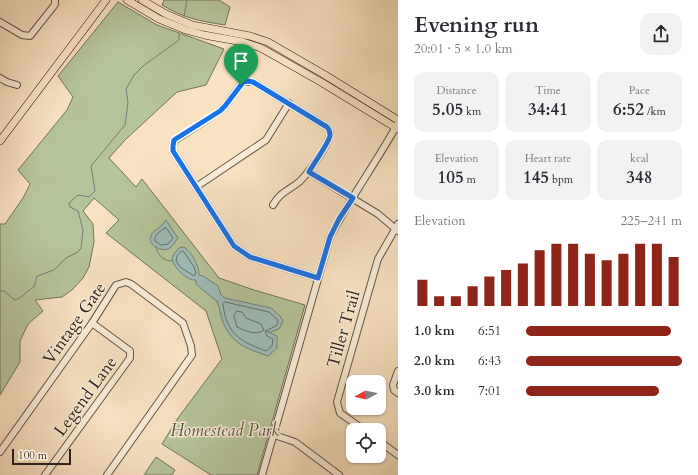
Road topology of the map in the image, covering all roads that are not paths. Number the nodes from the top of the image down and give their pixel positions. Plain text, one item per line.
1 (55, 0) edge
2 (106, 0) edge
3 (127, 0) edge
4 (142, 0) edge
5 (169, 20) junction
6 (0, 22) edge
7 (192, 29) junction
8 (0, 78) edge
9 (17, 85) dead end
10 (289, 103) junction
11 (398, 120) edge
12 (397, 126) edge
13 (0, 141) edge
14 (309, 172) junction
15 (196, 187) junction
16 (353, 198) junction
17 (273, 205) dead end
18 (397, 228) edge
19 (318, 278) junction
20 (92, 323) junction
21 (398, 371) edge
22 (398, 393) edge
23 (354, 423) edge
24 (274, 435) junction
25 (386, 446) edge
26 (0, 452) edge
27 (398, 455) edge
28 (45, 475) edge
29 (107, 475) edge
30 (262, 475) edge
31 (339, 475) edge

1 - 6 street
2 - 13 main road
3 - 5 main road
4 - 5 main road
5 - 7 main road
7 - 11 main road
7 - 12 main road
8 - 9 street
10 - 14 street
10 - 15 street
10 - 15 street
12 - 16 street
14 - 16 street
14 - 17 street
15 - 19 street
16 - 18 street
16 - 19 street
18 - 23 street, Tiller Trail
19 - 24 street
20 - 26 street, Vintage Gate
20 - 28 street, Legend Lane
20 - 29 street, Vintage Gate
21 - 22 street
24 - 30 street
24 - 31 street
25 - 27 street

